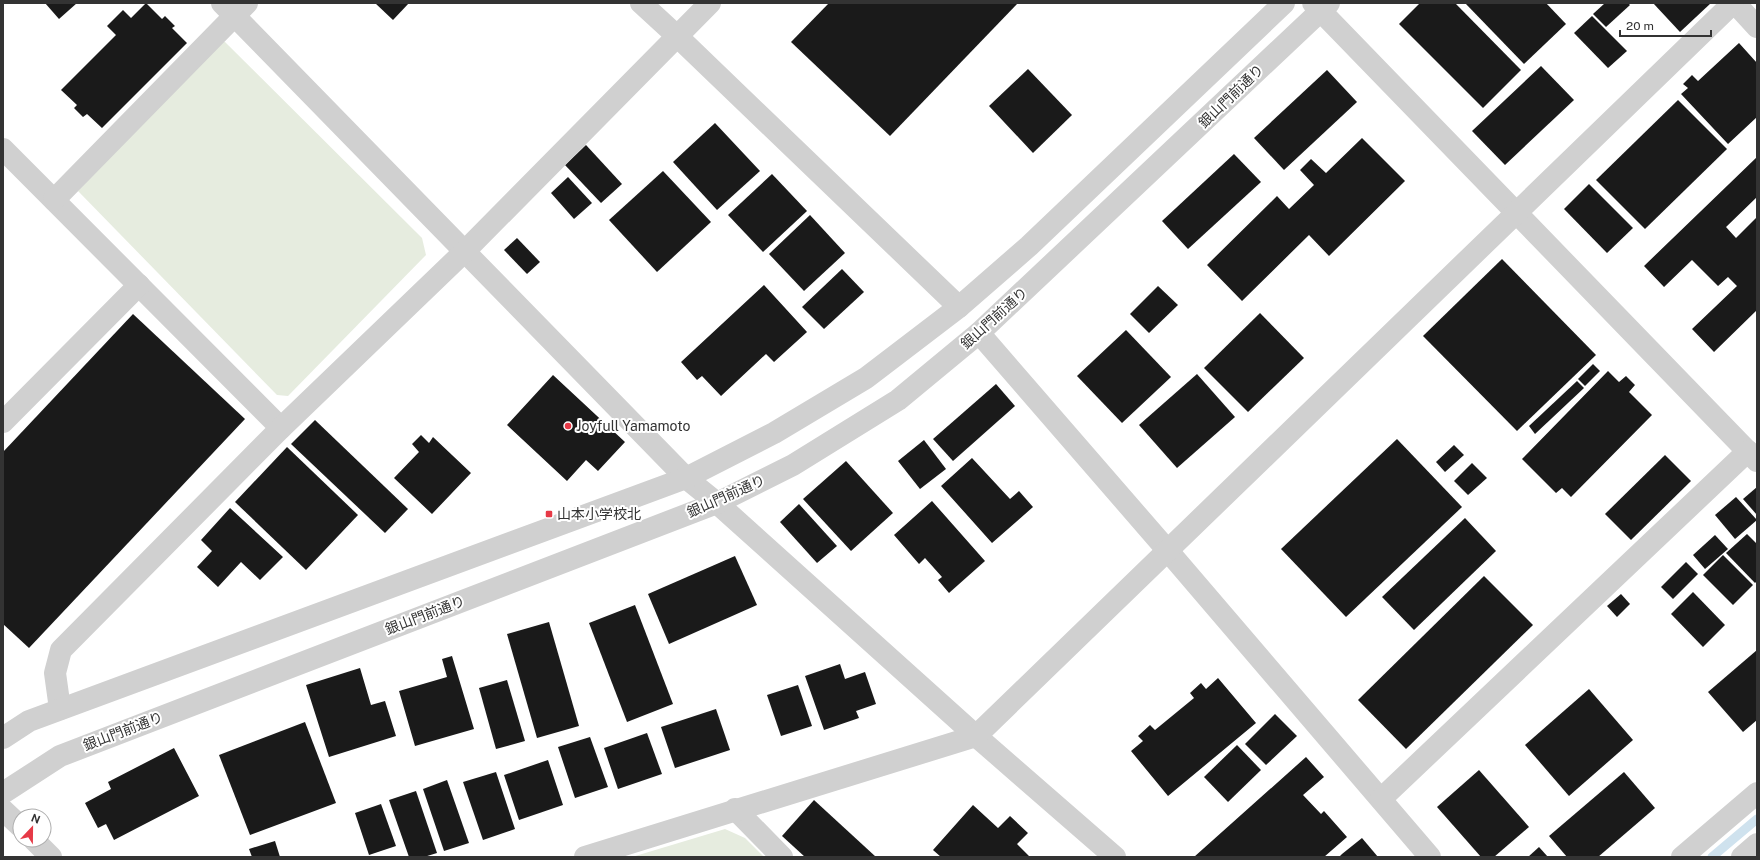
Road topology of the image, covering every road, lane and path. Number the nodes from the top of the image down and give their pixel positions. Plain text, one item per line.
1 (641, 3) edge
2 (710, 3) edge
3 (1284, 3) edge
4 (1734, 3) edge
5 (1321, 6) edge
6 (234, 7) edge
7 (1757, 27) edge
8 (678, 36) junction
9 (3, 149) edge
10 (54, 200) junction
11 (1516, 213) junction
12 (465, 251) junction
13 (139, 285) junction
14 (959, 307) junction
15 (979, 333) junction
16 (3, 422) edge
17 (281, 428) junction
18 (1753, 456) edge
19 (686, 478) junction
20 (717, 503) junction
21 (1168, 551) junction
22 (60, 709) junction
23 (976, 736) junction
24 (3, 738) edge
25 (3, 793) edge
26 (1757, 793) edge
27 (1380, 799) junction
28 (735, 809) junction
29 (3, 810) edge
30 (12, 818) edge
31 (1757, 844) edge
32 (42, 848) edge
33 (51, 857) edge
34 (585, 857) edge
35 (782, 857) edge
36 (1115, 857) edge
37 (1430, 857) edge
38 (1682, 857) edge
39 (1742, 857) edge

1 - 8 street
2 - 8 street
3 - 14 street
4 - 7 street
4 - 11 street
5 - 11 street
5 - 15 street, 銀山門前通り
6 - 10 street
6 - 12 street
8 - 12 street
8 - 14 street
9 - 10 street
10 - 13 street
11 - 18 street
11 - 21 street
12 - 17 street
12 - 19 street
13 - 16 street
13 - 17 street
14 - 19 street
15 - 20 street, 銀山門前通り
15 - 21 street
17 - 22 street
18 - 27 street
19 - 20 street
19 - 22 street
20 - 23 street
20 - 25 street, 銀山門前通り
21 - 23 street
21 - 27 street
22 - 24 street
23 - 28 street
23 - 36 street
26 - 38 street
27 - 37 street
28 - 34 street
28 - 35 street
29 - 30 street
31 - 39 street
32 - 33 street

